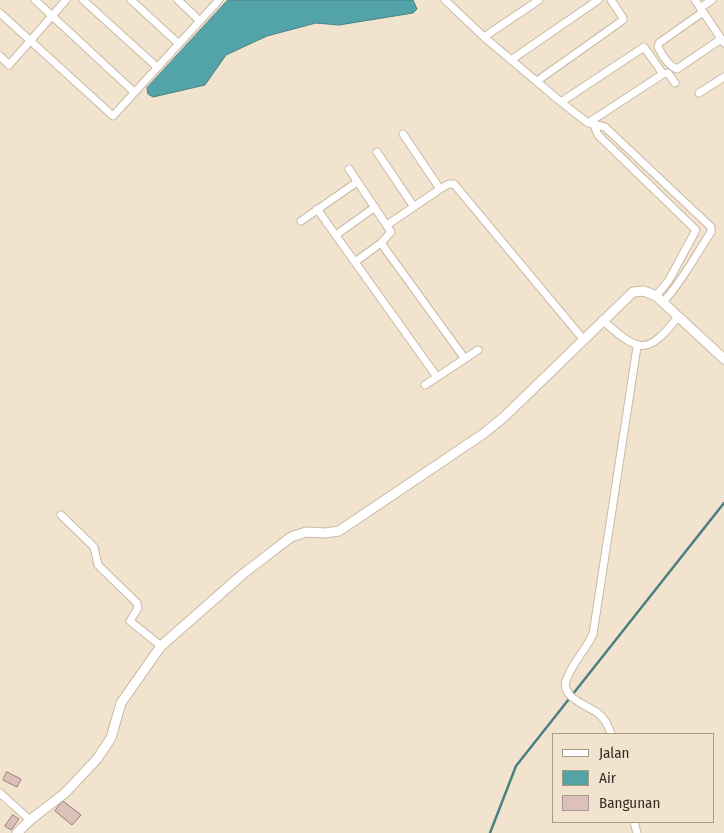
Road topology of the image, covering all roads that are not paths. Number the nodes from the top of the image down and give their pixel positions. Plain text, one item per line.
1 (35, 0) edge
2 (66, 0) edge
3 (83, 0) edge
4 (131, 0) edge
5 (178, 0) edge
6 (219, 0) edge
7 (445, 0) edge
8 (450, 0) edge
9 (540, 0) edge
10 (598, 0) edge
11 (611, 0) edge
12 (695, 0) edge
13 (712, 0) edge
14 (702, 10) junction
15 (0, 13) edge
16 (52, 16) junction
17 (465, 18) junction
18 (200, 21) junction
19 (722, 36) edge
20 (484, 37) junction
21 (30, 40) junction
22 (179, 44) junction
23 (0, 56) edge
24 (511, 60) junction
25 (157, 68) junction
26 (663, 74) junction
27 (724, 77) edge
28 (537, 82) junction
29 (675, 83) dead end
30 (134, 92) junction
31 (699, 93) dead end
32 (561, 102) junction
33 (591, 124) junction
34 (403, 134) dead end
35 (377, 152) dead end
36 (348, 169) dead end
37 (358, 182) junction
38 (440, 189) junction
39 (414, 207) junction
40 (375, 208) junction
41 (317, 209) junction
42 (301, 221) dead end
43 (387, 225) junction
44 (336, 235) junction
45 (381, 243) junction
46 (355, 262) junction
47 (659, 299) junction
48 (678, 317) junction
49 (602, 320) junction
50 (583, 339) junction
51 (637, 347) junction
52 (478, 350) dead end
53 (465, 359) junction
54 (724, 359) edge
55 (437, 377) junction
56 (426, 384) dead end
57 (61, 515) dead end
58 (161, 646) junction
59 (610, 733) edge
60 (0, 793) edge
61 (30, 820) junction
62 (18, 833) edge

1 - 16 street
2 - 16 street
3 - 25 street
4 - 22 street
5 - 18 street
6 - 18 street
7 - 17 street
8 - 17 street
9 - 20 street
10 - 24 street
11 - 28 street
12 - 14 street
13 - 14 street
14 - 19 street
14 - 19 street
15 - 21 street
16 - 21 street
16 - 30 street
17 - 20 street
18 - 22 street
20 - 24 street
21 - 23 street
21 - 30 street
22 - 25 street
24 - 28 street
25 - 30 street
26 - 29 street
26 - 32 street
26 - 33 street
27 - 31 street
28 - 32 street
32 - 33 street
33 - 47 street
33 - 47 street
34 - 38 street
35 - 39 street
36 - 37 street
37 - 40 street
37 - 41 street
38 - 39 street
38 - 50 street
39 - 43 street
40 - 43 street
40 - 44 street
41 - 42 street
41 - 44 street
43 - 45 street
44 - 46 street
45 - 46 street
45 - 53 street
46 - 55 street
47 - 48 street
47 - 49 street
48 - 51 street
48 - 54 street
49 - 50 street
49 - 51 street
50 - 58 street
51 - 59 street
52 - 53 street
53 - 55 street
55 - 56 street
57 - 58 street
58 - 61 street
60 - 61 street
61 - 62 street

